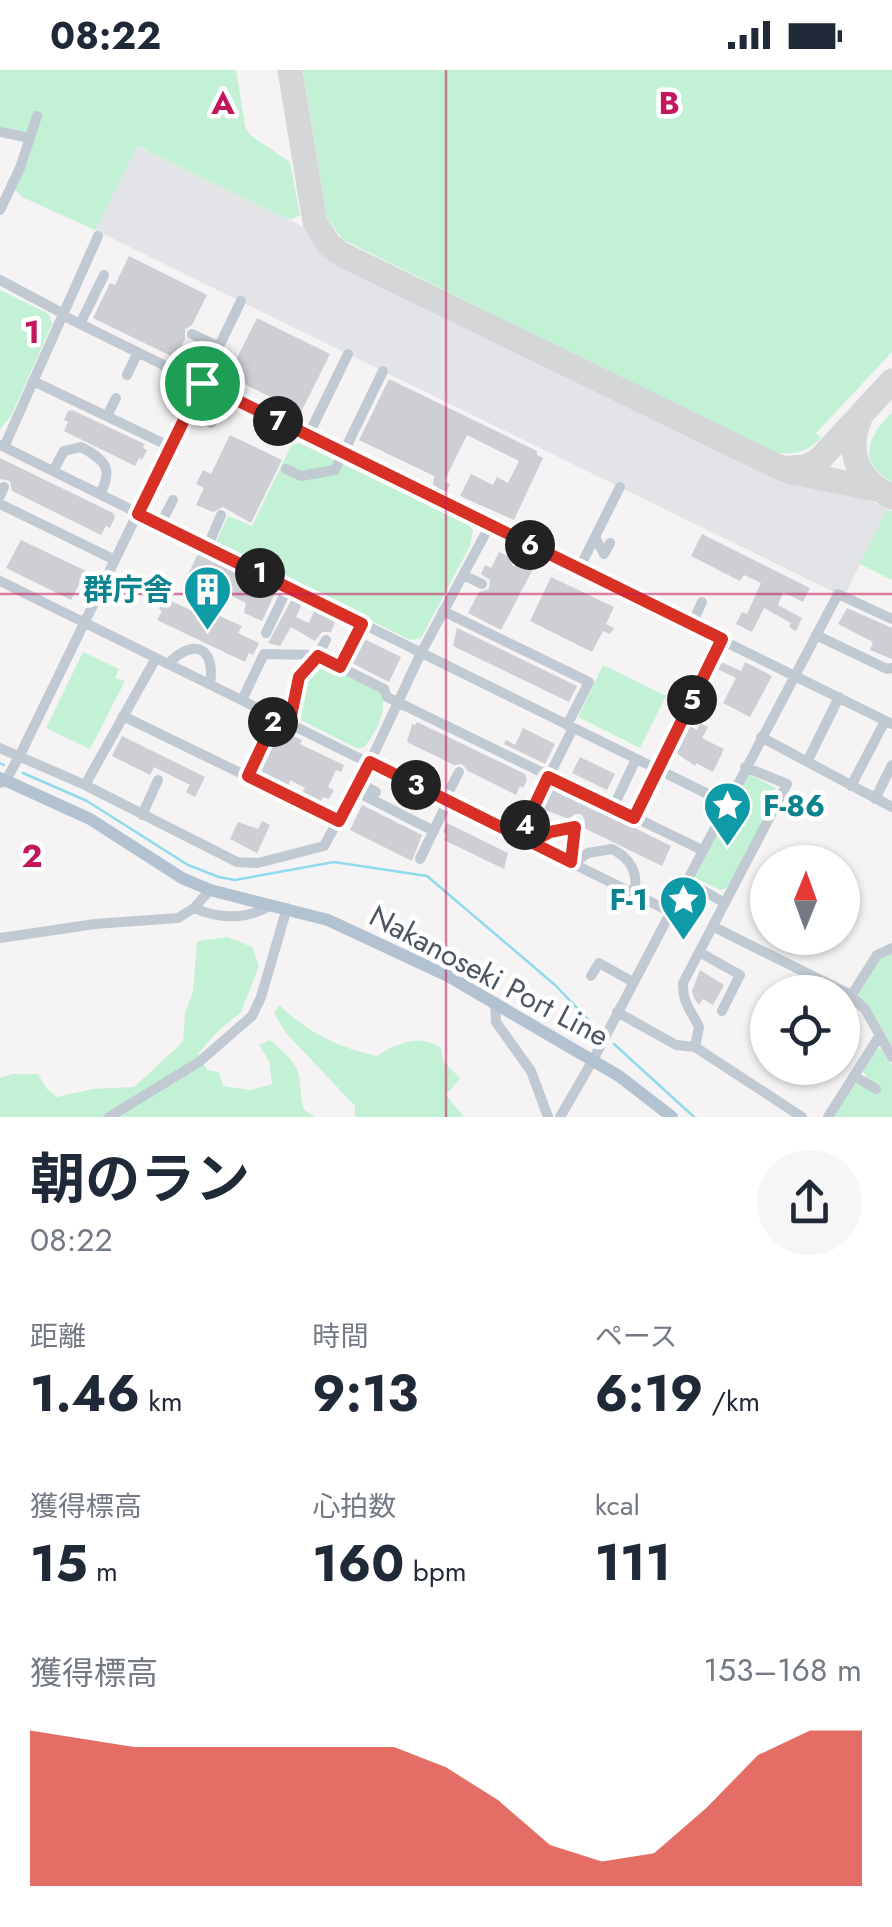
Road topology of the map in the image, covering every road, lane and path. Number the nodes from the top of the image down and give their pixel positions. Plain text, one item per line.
1 (37, 116) dead end
2 (0, 132) edge
3 (30, 138) junction
4 (0, 210) edge
5 (98, 236) dead end
6 (104, 274) dead end
7 (0, 280) edge
8 (241, 301) dead end
9 (62, 314) junction
10 (80, 324) junction
11 (192, 334) dead end
12 (219, 347) junction
13 (138, 352) junction
14 (348, 354) dead end
15 (383, 371) dead end
16 (127, 375) dead end
17 (33, 381) junction
18 (319, 382) dead end
19 (202, 383) junction
20 (224, 394) junction
21 (313, 394) dead end
22 (328, 394) junction
23 (263, 397) dead end
24 (116, 398) dead end
25 (306, 409) dead end
26 (257, 410) junction
27 (318, 415) junction
28 (107, 416) junction
29 (210, 424) dead end
30 (308, 436) junction
31 (2, 446) edge
32 (170, 447) junction
33 (342, 453) junction
34 (286, 469) dead end
35 (53, 471) junction
36 (620, 487) dead end
37 (100, 494) junction
38 (173, 500) dead end
39 (0, 504) edge
40 (138, 514) junction
41 (222, 515) dead end
42 (160, 524) junction
43 (490, 525) junction
44 (595, 537) junction
45 (524, 542) junction
46 (610, 543) dead end
47 (207, 548) junction
48 (516, 558) dead end
49 (115, 560) junction
50 (579, 569) junction
51 (463, 575) junction
52 (0, 581) edge
53 (482, 584) dead end
54 (288, 587) junction
55 (702, 602) dead end
56 (444, 611) junction
57 (892, 619) edge
58 (84, 623) junction
59 (362, 624) junction
60 (692, 624) junction
61 (266, 633) dead end
62 (816, 635) junction
63 (722, 639) junction
64 (326, 640) dead end
65 (421, 653) junction
66 (318, 656) junction
67 (156, 658) junction
68 (168, 664) junction
69 (340, 667) junction
70 (890, 669) edge
71 (794, 675) junction
72 (210, 684) junction
73 (839, 698) junction
74 (242, 700) junction
75 (398, 702) junction
76 (123, 716) junction
77 (276, 716) junction
78 (288, 722) junction
79 (889, 723) edge
80 (570, 726) junction
81 (761, 738) junction
82 (0, 748) edge
83 (20, 755) junction
84 (636, 759) junction
85 (370, 762) junction
86 (807, 762) junction
87 (892, 765) edge
88 (746, 767) junction
89 (659, 770) junction
90 (459, 772) dead end
91 (248, 776) junction
92 (548, 777) junction
93 (2, 780) edge
94 (158, 780) dead end
95 (85, 785) junction
96 (851, 786) junction
97 (357, 787) junction
98 (376, 792) dead end
99 (876, 798) junction
100 (447, 800) junction
101 (726, 804) junction
102 (613, 808) junction
103 (892, 808) edge
104 (142, 814) junction
105 (634, 818) junction
106 (339, 821) junction
107 (434, 831) junction
108 (520, 836) junction
109 (532, 842) junction
110 (702, 850) junction
111 (420, 859) dead end
112 (572, 862) junction
113 (686, 880) junction
114 (210, 890) junction
115 (634, 893) junction
116 (724, 902) junction
117 (272, 904) junction
118 (194, 908) junction
119 (287, 908) junction
120 (670, 911) junction
121 (714, 926) junction
122 (0, 938) edge
123 (892, 948) edge
124 (701, 954) junction
125 (595, 973) dead end
126 (810, 975) edge
127 (633, 982) junction
128 (860, 982) edge
129 (495, 1002) junction
130 (860, 1004) edge
131 (722, 1011) dead end
132 (618, 1012) junction
133 (880, 1035) junction
134 (695, 1046) junction
135 (892, 1057) edge
136 (593, 1060) junction
137 (860, 1067) edge
138 (860, 1080) edge
139 (848, 1085) edge
140 (876, 1089) dead end
141 (108, 1117) edge
142 (548, 1117) edge
143 (560, 1117) edge
144 (672, 1117) edge
145 (802, 1117) edge
146 (828, 1117) edge

1 - 3 street
2 - 3 street
3 - 4 street
5 - 9 street
6 - 10 street
7 - 9 street
8 - 12 street
9 - 10 street
9 - 17 street
10 - 13 street
11 - 12 street
12 - 19 street
13 - 16 street
13 - 19 street
14 - 22 street
15 - 33 street
17 - 28 street
17 - 31 street
18 - 22 street
19 - 20 street
19 - 32 street
20 - 26 street
20 - 29 street
21 - 22 street
22 - 27 street
23 - 26 street
24 - 28 street
25 - 27 street
26 - 30 street
27 - 30 street
28 - 32 street
30 - 33 street
31 - 35 street
32 - 40 street
33 - 34 street
33 - 43 street
35 - 37 street
35 - 37 street
36 - 44 street
37 - 40 street
38 - 42 street
39 - 49 street
40 - 42 street
40 - 49 street
41 - 47 street
42 - 47 street
43 - 45 street
43 - 51 street
44 - 46 street
44 - 50 street
45 - 48 street
45 - 50 street
47 - 54 street
49 - 58 street
50 - 60 street
51 - 53 street
51 - 56 street
52 - 58 street
54 - 59 street
54 - 61 street
55 - 60 street
56 - 65 street
56 - 80 street
57 - 62 street
58 - 67 street
58 - 83 street
59 - 65 street
59 - 69 street
60 - 63 street
62 - 70 street
62 - 71 street
63 - 71 street
63 - 89 street
64 - 66 street
65 - 75 street
65 - 80 street
66 - 69 street
66 - 74 street
66 - 78 street
67 - 68 street
67 - 76 street
68 - 72 street
68 - 72 street
69 - 75 street
71 - 73 street
71 - 81 street
72 - 74 street
73 - 79 street
73 - 86 street
74 - 77 street
75 - 85 street
75 - 92 street
76 - 91 street
76 - 95 street
77 - 78 street
77 - 91 street
78 - 85 street
79 - 96 street
80 - 84 street
80 - 92 street
81 - 86 street
81 - 88 street
82 - 83 street
83 - 93 street
83 - 95 street
84 - 89 street
84 - 102 street
85 - 97 street
85 - 100 street
86 - 96 street
87 - 99 street
88 - 101 street
88 - 116 street
89 - 101 street
89 - 105 street
90 - 100 street
91 - 106 street
92 - 102 street
92 - 108 street
93 - 114 main road, Nakanoseki Port Line
94 - 104 street
95 - 104 street
96 - 99 street
97 - 98 street
97 - 106 street
97 - 107 street
99 - 103 street
100 - 107 street
100 - 108 street
101 - 110 street
102 - 105 street
104 - 106 street
105 - 110 street
107 - 111 street
108 - 109 street
109 - 112 street
109 - 112 street
110 - 113 street
112 - 115 street
112 - 115 street
113 - 116 street
113 - 120 street
114 - 117 main road, Nakanoseki Port Line
114 - 118 street
115 - 120 street
116 - 121 street
117 - 118 street
117 - 119 main road, Nakanoseki Port Line
118 - 122 street
119 - 129 main road, Nakanoseki Port Line
119 - 141 street
120 - 127 street
121 - 124 street
121 - 126 street
123 - 128 street
124 - 131 street
124 - 134 street
125 - 127 street
127 - 132 street
129 - 136 main road, Nakanoseki Port Line
129 - 142 street
130 - 133 street
132 - 134 street
132 - 136 street
133 - 135 street
133 - 137 street
134 - 145 street
136 - 143 street
136 - 144 main road, Nakanoseki Port Line
138 - 140 street
139 - 146 street

